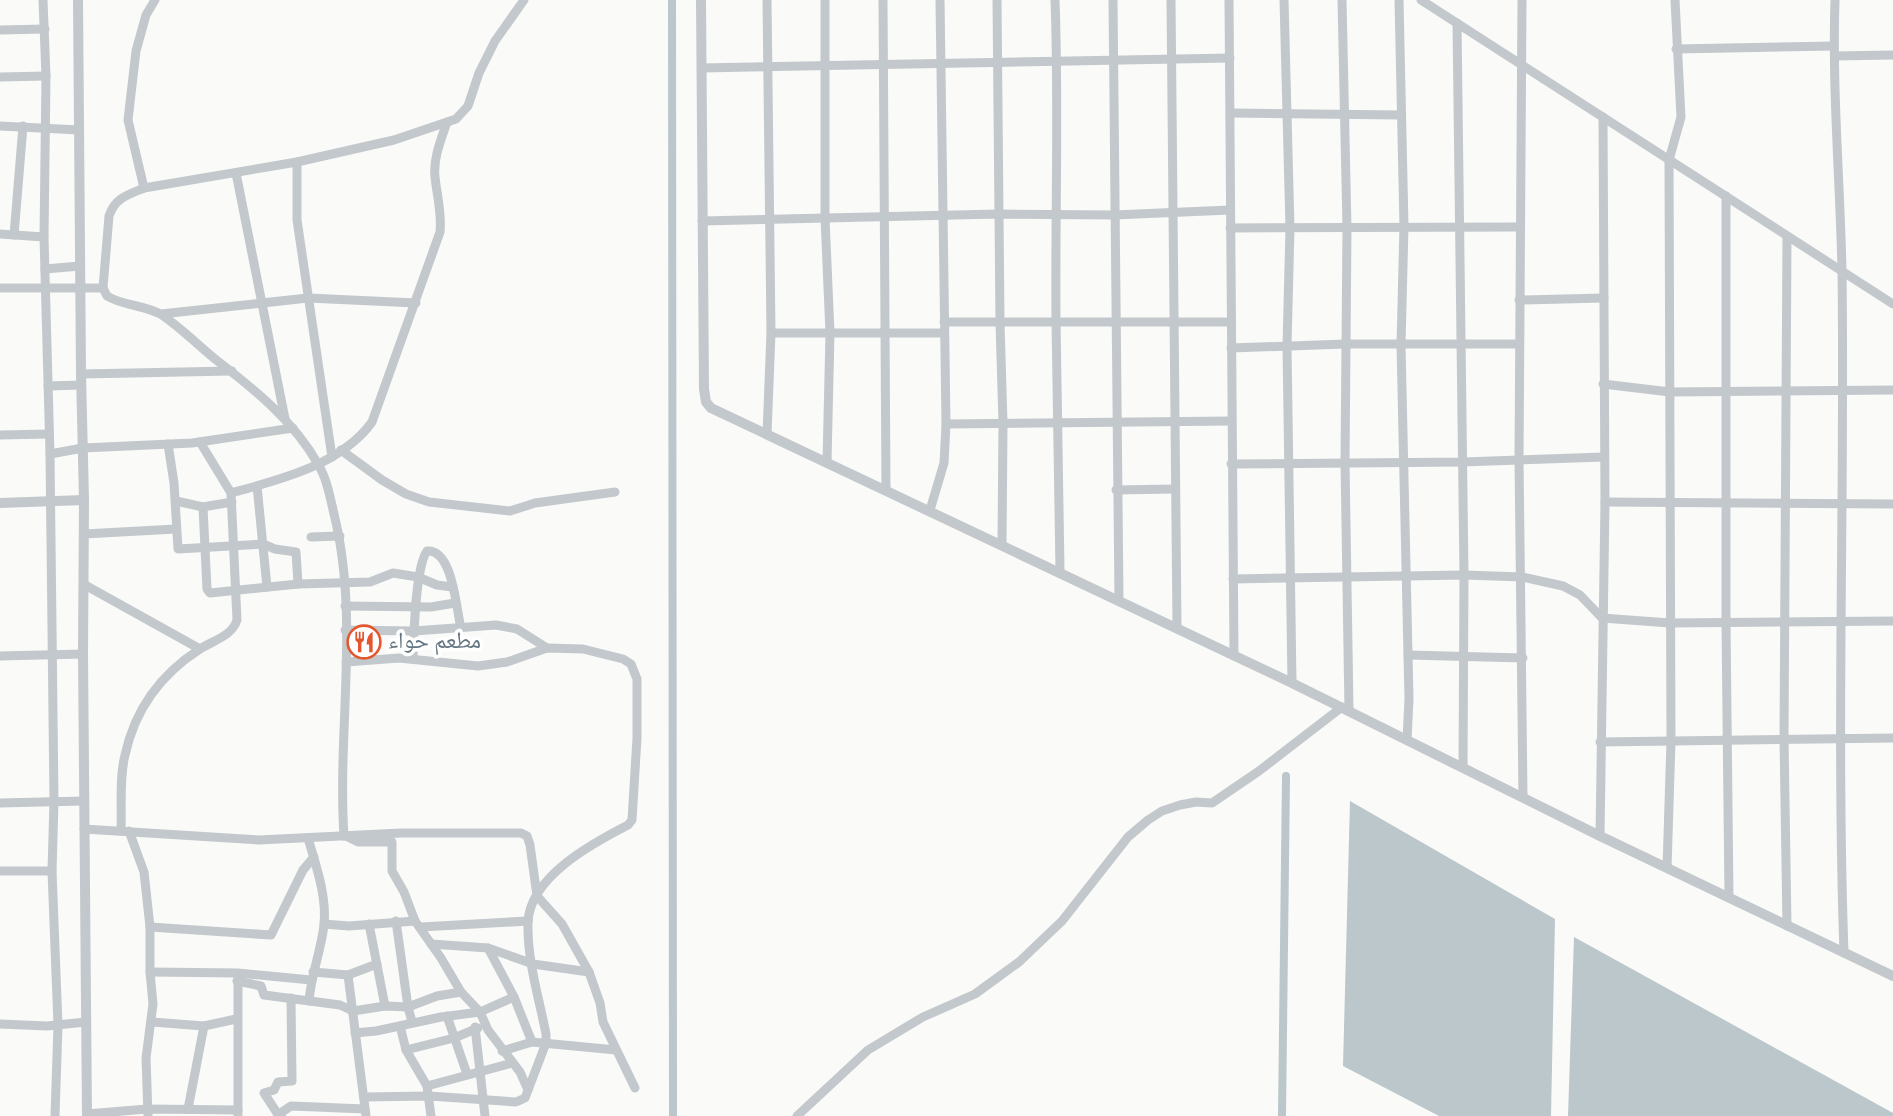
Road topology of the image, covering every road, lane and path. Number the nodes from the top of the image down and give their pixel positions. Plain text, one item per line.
1 (43, 0) edge
2 (78, 0) edge
3 (155, 0) edge
4 (524, 0) edge
5 (701, 0) edge
6 (768, 0) edge
7 (825, 0) edge
8 (883, 0) edge
9 (940, 0) edge
10 (997, 0) edge
11 (1055, 0) edge
12 (1113, 0) edge
13 (1171, 0) edge
14 (1229, 0) edge
15 (1284, 0) edge
16 (1342, 0) edge
17 (1399, 0) edge
18 (1421, 0) edge
19 (1522, 0) edge
20 (1675, 0) edge
21 (1835, 0) edge
22 (1457, 23) junction
23 (45, 29) junction
24 (0, 30) edge
25 (1676, 49) junction
26 (1834, 51) junction
27 (1893, 55) edge
28 (1230, 58) junction
29 (1172, 60) junction
30 (1114, 61) junction
31 (1057, 62) junction
32 (999, 63) junction
33 (941, 64) junction
34 (883, 65) junction
35 (1523, 65) junction
36 (825, 66) junction
37 (702, 68) junction
38 (768, 68) junction
39 (46, 76) junction
40 (0, 77) edge
41 (1286, 112) junction
42 (1231, 113) junction
43 (1345, 113) junction
44 (1401, 115) junction
45 (1603, 117) junction
46 (447, 122) junction
47 (23, 126) junction
48 (0, 127) edge
49 (46, 128) junction
50 (79, 130) junction
51 (1669, 160) junction
52 (297, 162) junction
53 (236, 173) junction
54 (144, 188) junction
55 (1726, 196) junction
56 (1230, 210) junction
57 (1172, 211) junction
58 (998, 214) junction
59 (1056, 214) junction
60 (1114, 215) junction
61 (942, 216) junction
62 (771, 218) junction
63 (825, 218) junction
64 (883, 218) junction
65 (702, 221) junction
66 (1404, 226) junction
67 (1460, 227) junction
68 (1519, 227) junction
69 (1230, 228) junction
70 (1290, 228) junction
71 (1347, 228) junction
72 (0, 234) edge
73 (14, 235) junction
74 (44, 237) junction
75 (1787, 237) junction
76 (80, 266) junction
77 (45, 269) junction
78 (1842, 270) junction
79 (0, 288) edge
80 (46, 288) junction
81 (80, 288) junction
82 (103, 288) junction
83 (308, 298) junction
84 (1604, 298) junction
85 (1520, 300) junction
86 (263, 303) junction
87 (416, 303) junction
88 (1893, 304) edge
89 (160, 314) junction
90 (944, 322) junction
91 (1056, 322) junction
92 (1115, 322) junction
93 (1173, 322) junction
94 (999, 323) junction
95 (1231, 323) junction
96 (885, 332) junction
97 (771, 333) junction
98 (830, 333) junction
99 (944, 333) junction
100 (1345, 344) junction
101 (1519, 344) junction
102 (1401, 345) junction
103 (1462, 345) junction
104 (1287, 346) junction
105 (1231, 348) junction
106 (232, 371) junction
107 (81, 380) junction
108 (1603, 384) junction
109 (48, 386) junction
110 (1786, 390) junction
111 (1841, 390) junction
112 (1893, 390) edge
113 (1727, 391) junction
114 (1670, 392) junction
115 (1116, 421) junction
116 (1231, 421) junction
117 (1173, 422) junction
118 (1003, 423) junction
119 (1059, 423) junction
120 (946, 424) junction
121 (289, 425) junction
122 (49, 434) junction
123 (767, 434) junction
124 (0, 435) edge
125 (200, 442) junction
126 (168, 444) junction
127 (83, 448) junction
128 (341, 450) junction
129 (50, 454) junction
130 (332, 457) junction
131 (1604, 457) junction
132 (1519, 459) junction
133 (827, 462) junction
134 (1345, 462) junction
135 (1403, 462) junction
136 (1463, 462) junction
137 (1290, 463) junction
138 (318, 464) junction
139 (1231, 464) junction
140 (257, 486) junction
141 (1174, 489) junction
142 (886, 490) junction
143 (1116, 490) junction
144 (615, 492) dead end
145 (231, 498) junction
146 (84, 500) junction
147 (176, 502) junction
148 (1605, 502) junction
149 (0, 503) edge
150 (50, 503) junction
151 (1843, 503) junction
152 (1668, 504) junction
153 (1726, 504) junction
154 (1893, 504) edge
155 (1787, 505) junction
156 (203, 507) junction
157 (930, 510) junction
158 (176, 529) junction
159 (84, 534) junction
160 (340, 536) junction
161 (311, 537) dead end
162 (263, 544) junction
163 (1002, 545) junction
164 (234, 546) junction
165 (205, 549) junction
166 (1060, 572) junction
167 (1464, 575) junction
168 (1348, 576) junction
169 (1406, 576) junction
170 (418, 577) junction
171 (1522, 577) junction
172 (1291, 578) junction
173 (1233, 579) junction
174 (345, 583) junction
175 (298, 584) junction
176 (85, 585) junction
177 (267, 587) junction
178 (452, 587) junction
179 (236, 591) junction
180 (1119, 600) junction
181 (455, 603) junction
182 (345, 606) junction
183 (417, 606) junction
184 (1602, 618) junction
185 (1842, 621) junction
186 (1893, 621) edge
187 (1670, 623) junction
188 (1726, 623) junction
189 (1786, 623) junction
190 (461, 628) junction
191 (1177, 628) junction
192 (345, 630) junction
193 (414, 631) junction
194 (547, 648) junction
195 (200, 649) junction
196 (83, 654) junction
197 (53, 655) junction
198 (1408, 655) junction
199 (0, 656) edge
200 (1234, 656) junction
201 (1464, 658) junction
202 (1522, 658) junction
203 (413, 659) junction
204 (346, 662) junction
205 (1292, 683) junction
206 (1346, 709) junction
207 (1841, 737) junction
208 (1727, 738) junction
209 (1784, 738) junction
210 (1893, 738) edge
211 (1407, 740) junction
212 (1671, 741) junction
213 (1600, 742) junction
214 (1463, 768) junction
215 (1523, 797) junction
216 (54, 801) junction
217 (84, 801) junction
218 (0, 803) edge
219 (84, 829) junction
220 (125, 830) junction
221 (344, 836) junction
222 (1600, 836) junction
223 (308, 838) junction
224 (314, 858) junction
225 (1667, 868) junction
226 (0, 871) edge
227 (52, 871) junction
228 (537, 896) junction
229 (1729, 898) junction
230 (396, 921) junction
231 (528, 921) junction
232 (324, 924) junction
233 (369, 924) junction
234 (418, 924) junction
235 (1787, 926) junction
236 (150, 927) junction
237 (430, 944) junction
238 (488, 948) junction
239 (1844, 953) junction
240 (377, 964) junction
241 (533, 964) junction
242 (150, 972) junction
243 (589, 972) junction
244 (348, 975) junction
245 (312, 976) junction
246 (1893, 976) edge
247 (238, 977) junction
248 (461, 992) junction
249 (514, 997) junction
250 (291, 998) junction
251 (309, 1001) junction
252 (385, 1006) junction
253 (408, 1007) junction
254 (353, 1011) junction
255 (480, 1012) junction
256 (447, 1016) junction
257 (236, 1019) junction
258 (152, 1021) junction
259 (86, 1022) junction
260 (412, 1022) junction
261 (0, 1024) edge
262 (58, 1025) junction
263 (204, 1026) junction
264 (400, 1026) junction
265 (475, 1027) junction
266 (488, 1030) junction
267 (355, 1033) junction
268 (454, 1038) junction
269 (532, 1042) junction
270 (546, 1043) junction
271 (406, 1050) junction
272 (616, 1050) junction
273 (502, 1051) junction
274 (512, 1063) junction
275 (480, 1072) junction
276 (467, 1074) junction
277 (635, 1088) dead end
278 (428, 1091) junction
279 (528, 1092) junction
280 (364, 1097) junction
281 (485, 1100) junction
282 (188, 1109) junction
283 (365, 1112) edge
284 (147, 1113) edge
285 (210, 1113) edge
286 (238, 1113) edge
287 (87, 1115) edge
288 (55, 1116) edge
289 (280, 1116) edge
290 (431, 1116) edge
291 (485, 1116) edge
292 (797, 1116) edge

1 - 23 street
2 - 50 street
3 - 54 street
4 - 46 street
5 - 37 street
6 - 38 street
7 - 36 street
8 - 34 street
9 - 33 street
10 - 32 street
11 - 31 street
12 - 30 street
13 - 29 street
14 - 28 street
15 - 41 street
16 - 43 street
17 - 44 street
18 - 22 street
19 - 35 street
20 - 25 street
21 - 26 street
22 - 35 street
22 - 67 street
23 - 24 street
23 - 39 street
25 - 26 street
25 - 51 street
26 - 27 street
26 - 78 street
28 - 29 street
28 - 42 street
29 - 30 street
29 - 57 street
30 - 31 street
30 - 60 street
31 - 32 street
31 - 59 street
32 - 33 street
32 - 58 street
33 - 34 street
33 - 61 street
34 - 36 street
34 - 64 street
35 - 45 street
35 - 68 street
36 - 38 street
36 - 63 street
37 - 38 street
37 - 65 street
38 - 62 street
39 - 40 street
39 - 49 street
41 - 42 street
41 - 43 street
41 - 70 street
42 - 56 street
43 - 44 street
43 - 71 street
44 - 66 street
45 - 51 street
45 - 84 street
46 - 52 street
46 - 87 street
47 - 48 street
47 - 49 street
47 - 73 street
49 - 50 street
49 - 74 street
50 - 76 street
51 - 55 street
51 - 114 street
52 - 53 street
52 - 83 street
53 - 54 street
53 - 86 street
54 - 82 street
55 - 75 street
55 - 113 street
56 - 57 street
56 - 69 street
57 - 60 street
57 - 93 street
58 - 59 street
58 - 61 street
58 - 94 street
59 - 60 street
59 - 91 street
60 - 92 street
61 - 64 street
61 - 90 street
62 - 63 street
62 - 65 street
62 - 97 street
63 - 64 street
63 - 98 street
64 - 96 street
65 - 123 street
66 - 67 street
66 - 71 street
66 - 102 street
67 - 68 street
67 - 103 street
68 - 85 street
69 - 70 street
69 - 95 street
70 - 71 street
70 - 104 street
71 - 100 street
72 - 73 street
73 - 74 street
74 - 77 street
75 - 78 street
75 - 110 street
76 - 77 street
76 - 81 street
77 - 80 street
78 - 88 street
78 - 111 street
79 - 80 street
80 - 81 street
80 - 109 street
81 - 82 street
81 - 107 street
82 - 89 street
83 - 86 street
83 - 87 street
83 - 130 street
84 - 85 street
84 - 108 street
85 - 101 street
86 - 89 street
86 - 121 street
87 - 128 street
89 - 106 street
90 - 94 street
90 - 99 street
91 - 92 street
91 - 94 street
91 - 119 street
92 - 93 street
92 - 115 street
93 - 95 street
93 - 117 street
94 - 118 street
95 - 105 street
96 - 98 street
96 - 99 street
96 - 142 street
97 - 98 street
97 - 123 street
98 - 133 street
99 - 120 street
100 - 102 street
100 - 104 street
100 - 134 street
101 - 103 street
101 - 132 street
102 - 103 street
102 - 135 street
103 - 136 street
104 - 105 street
104 - 137 street
105 - 116 street
106 - 107 street
106 - 121 street
107 - 109 street
107 - 127 street
108 - 114 street
108 - 131 street
109 - 122 street
110 - 111 street
110 - 113 street
110 - 155 street
111 - 112 street
111 - 151 street
113 - 114 street
113 - 153 street
114 - 152 street
115 - 117 street
115 - 119 street
115 - 143 street
116 - 117 street
116 - 139 street
117 - 141 street
118 - 119 street
118 - 120 street
118 - 163 street
119 - 166 street
120 - 157 street
121 - 125 street
121 - 138 street
122 - 124 street
122 - 129 street
123 - 133 street
125 - 126 street
125 - 145 street
126 - 127 street
126 - 147 street
127 - 129 street
127 - 146 street
128 - 130 street
128 - 144 street
129 - 150 street
130 - 138 street
131 - 132 street
131 - 148 street
132 - 136 street
132 - 171 street
133 - 142 street
134 - 135 street
134 - 137 street
134 - 168 street
135 - 136 street
135 - 169 street
136 - 167 street
137 - 139 street
137 - 172 street
138 - 140 street
138 - 160 street
139 - 173 street
140 - 145 street
140 - 162 street
141 - 143 street
141 - 191 street
142 - 157 street
143 - 180 street
145 - 156 street
145 - 164 street
146 - 150 street
146 - 159 street
147 - 156 street
147 - 158 street
148 - 152 street
148 - 184 street
149 - 150 street
150 - 197 street
151 - 154 street
151 - 155 street
151 - 185 street
152 - 153 street
152 - 187 street
153 - 155 street
153 - 188 street
155 - 189 street
156 - 165 street
157 - 163 street
158 - 159 street
158 - 165 street
159 - 176 street
160 - 161 street
160 - 174 street
162 - 164 street
162 - 175 street
162 - 177 street
163 - 166 street
164 - 165 street
164 - 179 street
165 - 179 street
166 - 180 street
167 - 169 street
167 - 171 street
167 - 201 street
168 - 169 street
168 - 172 street
168 - 206 street
169 - 198 street
170 - 174 street
170 - 178 street
170 - 178 street
170 - 183 street
171 - 184 street
171 - 202 street
172 - 173 street
172 - 205 street
173 - 200 street
174 - 175 street
174 - 182 street
175 - 177 street
176 - 195 street
176 - 196 street
177 - 179 street
178 - 181 street
179 - 195 street
180 - 191 street
181 - 183 street
181 - 190 street
182 - 183 street
182 - 192 street
183 - 193 street
184 - 187 street
184 - 213 street
185 - 186 street
185 - 189 street
185 - 207 street
187 - 188 street
187 - 212 street
188 - 189 street
188 - 208 street
189 - 209 street
190 - 193 street
190 - 194 street
191 - 200 street
192 - 193 street
192 - 204 street
193 - 203 street
194 - 203 street
194 - 228 street
195 - 220 street
196 - 197 street
196 - 217 street
197 - 199 street
197 - 216 street
198 - 201 street
198 - 211 street
200 - 205 street
201 - 202 street
201 - 214 street
202 - 215 street
203 - 204 street
204 - 221 street
205 - 206 street
206 - 211 street
206 - 292 street
207 - 209 street
207 - 210 street
207 - 239 street
208 - 209 street
208 - 212 street
208 - 229 street
209 - 235 street
211 - 214 street
212 - 213 street
212 - 225 street
213 - 222 street
214 - 215 street
215 - 222 street
216 - 217 street
216 - 218 street
216 - 227 street
217 - 219 street
219 - 220 street
219 - 259 street
220 - 223 street
220 - 236 street
221 - 223 street
221 - 228 street
221 - 234 street
222 - 225 street
223 - 224 street
224 - 232 street
224 - 236 street
225 - 229 street
226 - 227 street
227 - 262 street
228 - 231 street
228 - 243 street
229 - 235 street
230 - 233 street
230 - 234 street
230 - 253 street
231 - 234 street
231 - 241 street
232 - 233 street
232 - 245 street
233 - 240 street
234 - 237 street
235 - 239 street
236 - 242 street
237 - 238 street
237 - 248 street
238 - 241 street
238 - 249 street
239 - 246 street
240 - 244 street
240 - 252 street
241 - 243 street
241 - 270 street
242 - 247 street
242 - 258 street
243 - 272 street
244 - 245 street
244 - 254 street
245 - 247 street
245 - 251 street
247 - 250 street
247 - 257 street
248 - 253 street
248 - 255 street
249 - 255 street
249 - 269 street
250 - 251 street
250 - 289 street
251 - 254 street
252 - 253 street
252 - 254 street
253 - 260 street
254 - 267 street
255 - 256 street
255 - 266 street
256 - 260 street
256 - 268 street
257 - 263 street
257 - 286 street
258 - 263 street
258 - 284 street
259 - 262 street
259 - 287 street
260 - 264 street
261 - 262 street
262 - 288 street
263 - 282 street
264 - 267 street
264 - 271 street
265 - 266 street
265 - 268 street
265 - 275 street
266 - 273 street
267 - 280 street
268 - 271 street
268 - 276 street
269 - 270 street
269 - 273 street
270 - 272 street
270 - 279 street
271 - 278 street
272 - 277 street
273 - 274 street
274 - 275 street
274 - 279 street
275 - 276 street
275 - 281 street
276 - 278 street
278 - 280 street
278 - 281 street
278 - 290 street
279 - 281 street
280 - 283 street
281 - 291 street
282 - 284 street
282 - 285 street
283 - 289 street
284 - 287 street
285 - 286 street

